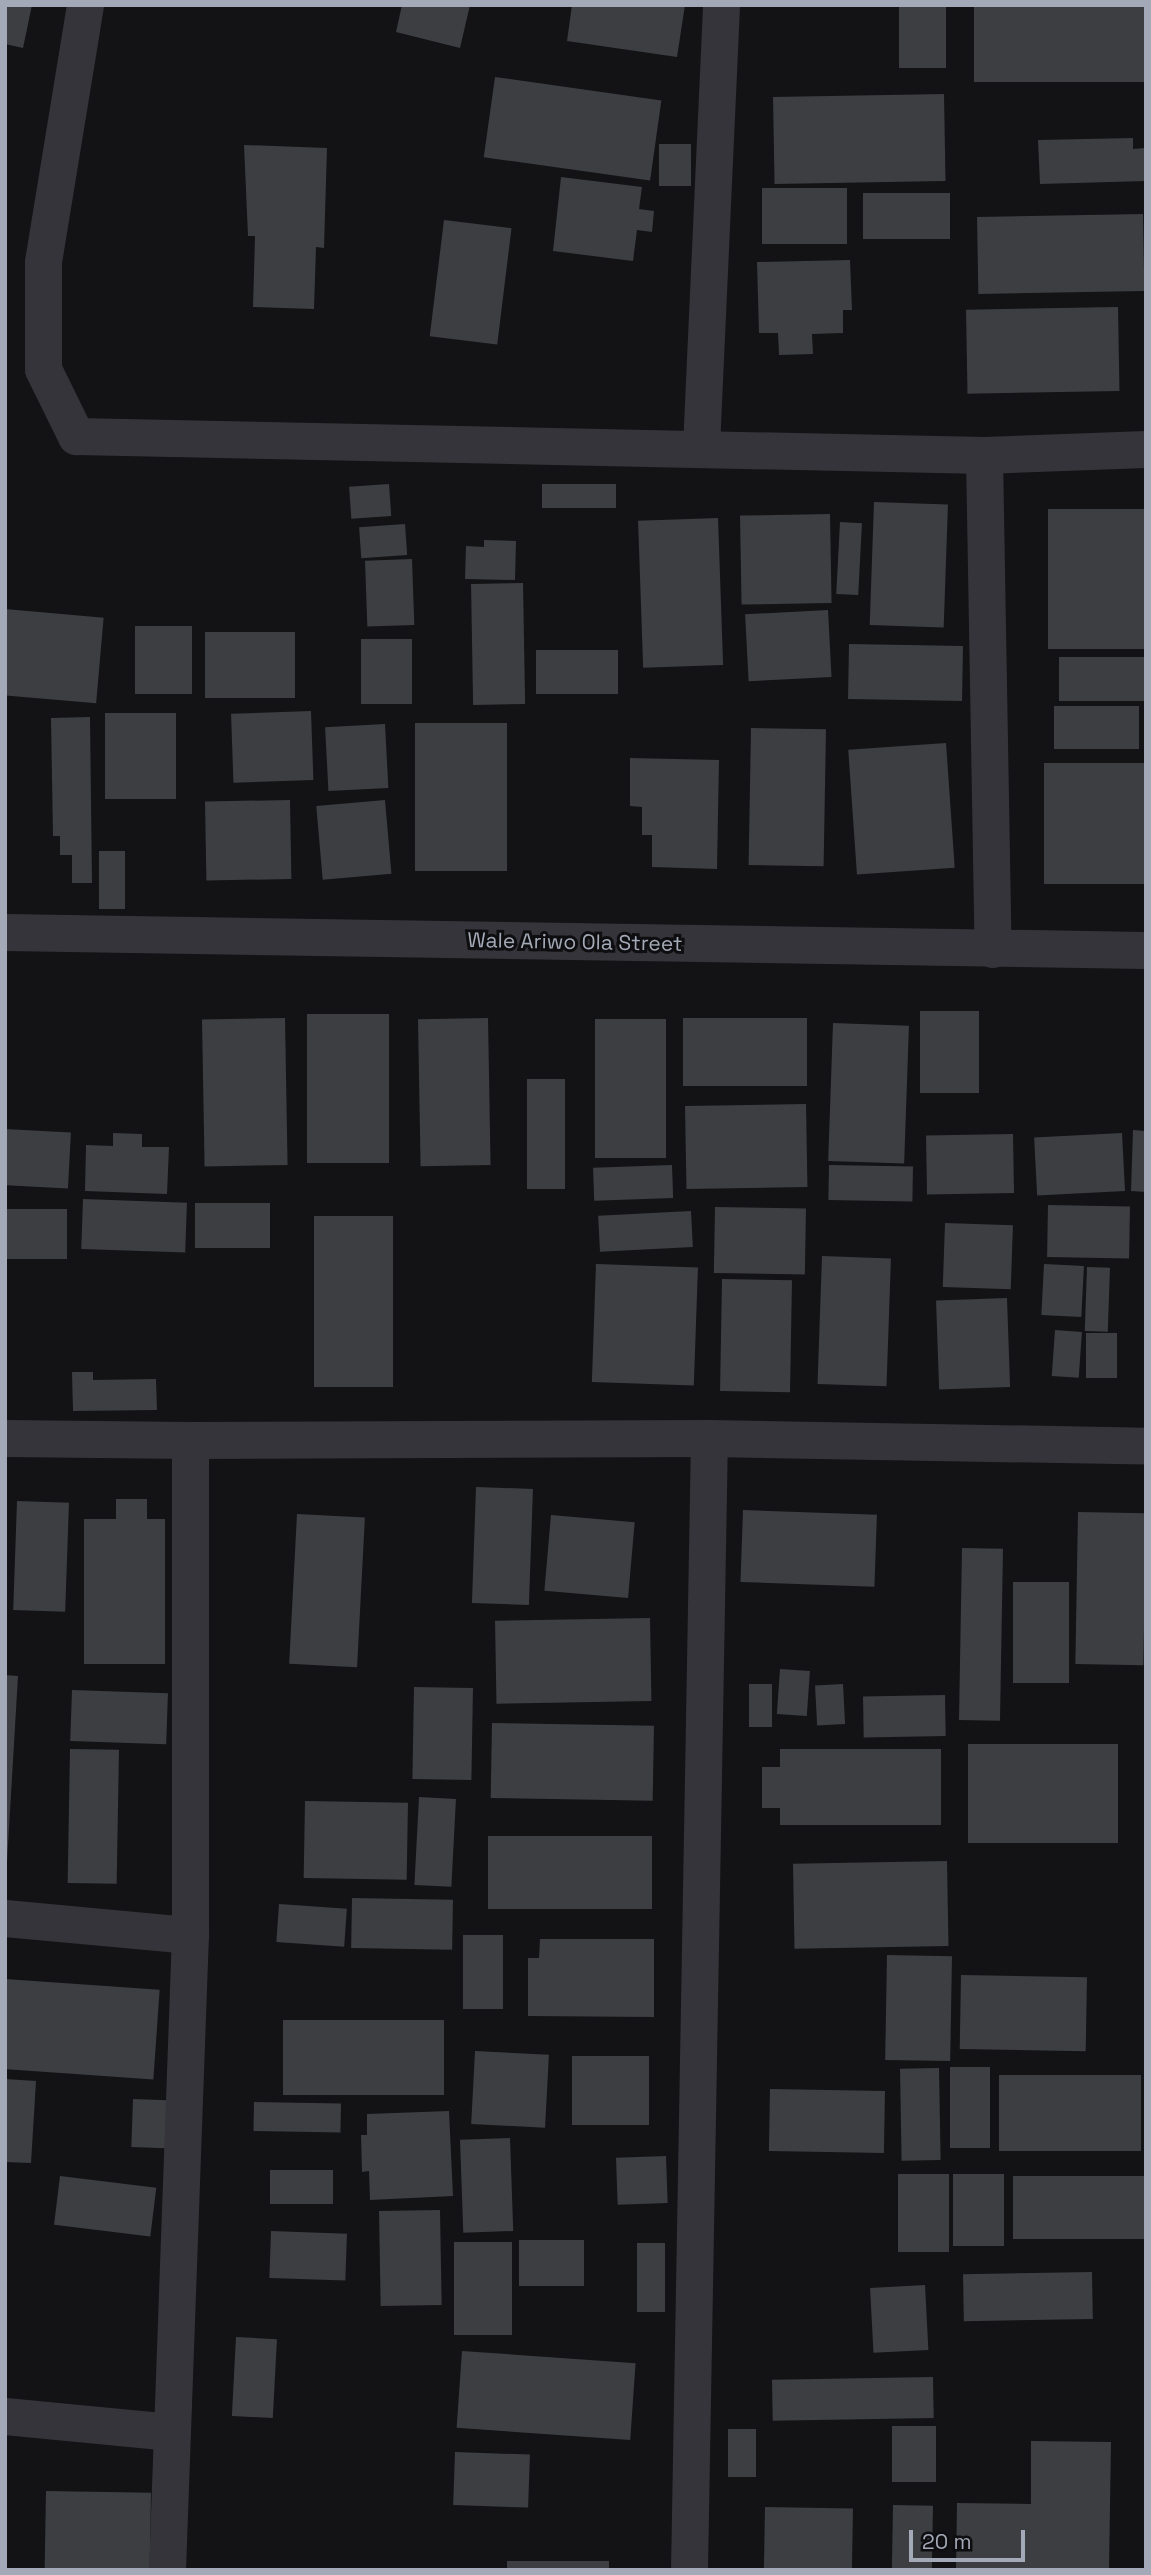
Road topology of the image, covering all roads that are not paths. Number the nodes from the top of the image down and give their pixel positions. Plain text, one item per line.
1 (85, 5) edge
2 (721, 5) edge
3 (701, 447) junction
4 (1146, 449) edge
5 (984, 455) junction
6 (5, 932) edge
7 (993, 949) junction
8 (1146, 950) edge
9 (5, 1438) edge
10 (709, 1438) junction
11 (190, 1440) junction
12 (1146, 1446) edge
13 (5, 1918) edge
14 (190, 1936) junction
15 (5, 2416) edge
16 (171, 2432) junction
17 (167, 2570) edge
18 (689, 2570) edge

1 - 3 street
2 - 3 street
3 - 5 street
4 - 5 street
5 - 7 street
6 - 7 street, Wale Ariwo Ola Street
7 - 8 street, Wale Ariwo Ola Street
9 - 11 street
10 - 11 street
10 - 12 street
10 - 18 street
11 - 14 street
13 - 14 street
14 - 16 street
15 - 16 street
16 - 17 street

